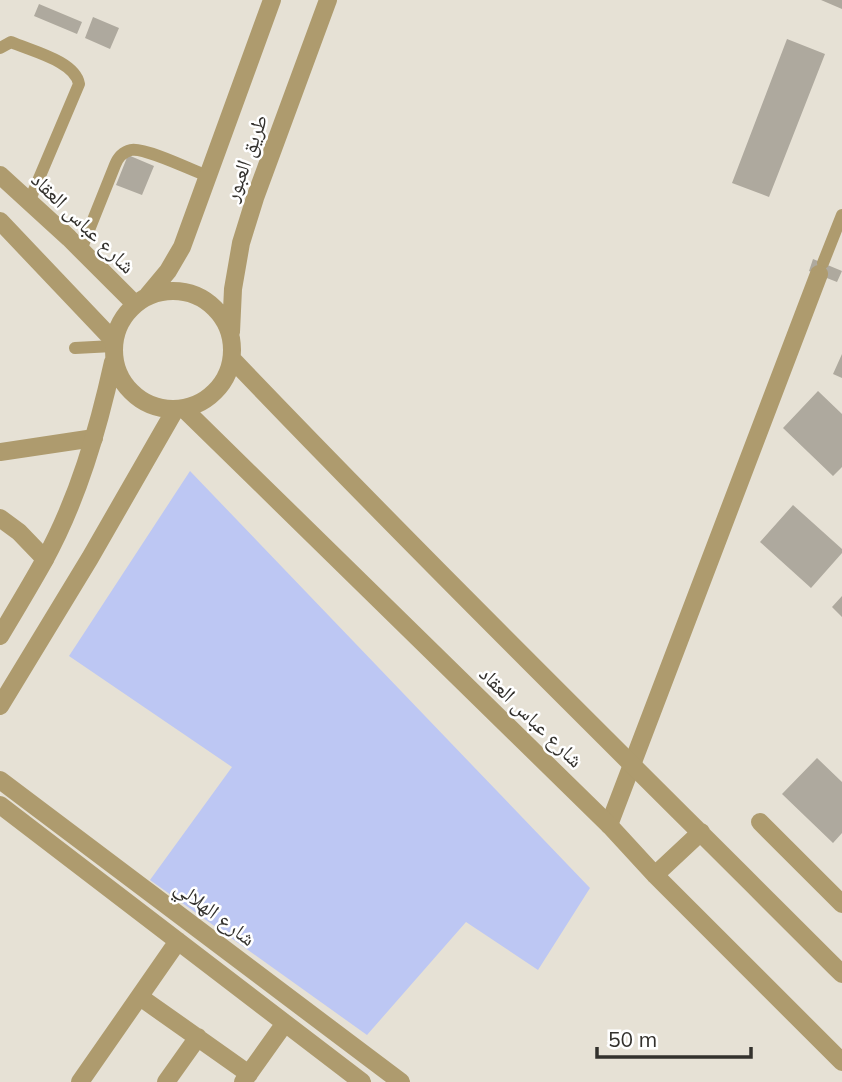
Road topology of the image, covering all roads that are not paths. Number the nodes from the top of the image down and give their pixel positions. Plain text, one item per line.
1 (272, 0) edge
2 (328, 0) edge
3 (0, 48) edge
4 (0, 175) edge
5 (207, 176) junction
6 (29, 202) junction
7 (842, 215) edge
8 (0, 221) edge
9 (81, 250) junction
10 (821, 269) joint
11 (141, 300) junction
12 (231, 336) junction
13 (75, 348) dead end
14 (113, 348) junction
15 (232, 359) junction
16 (179, 410) junction
17 (94, 438) junction
18 (0, 453) edge
19 (0, 518) edge
20 (45, 559) junction
21 (0, 636) edge
22 (0, 706) edge
23 (632, 764) junction
24 (0, 780) edge
25 (0, 805) edge
26 (760, 822) dead end
27 (608, 825) junction
28 (701, 832) junction
29 (655, 875) junction
30 (842, 904) edge
31 (178, 941) junction
32 (840, 970) edge
33 (140, 997) junction
34 (285, 1023) junction
35 (198, 1038) junction
36 (372, 1059) junction
37 (842, 1062) edge
38 (246, 1078) edge
39 (358, 1081) edge
40 (80, 1082) edge
41 (166, 1082) edge
42 (401, 1082) edge

1 - 5 street, طريق العبور
2 - 12 street, طريق العبور
3 - 6 lane
4 - 6 street, شارع عباس العقاد
5 - 9 lane
5 - 11 street, طريق العبور
6 - 9 street, شارع عباس العقاد
7 - 10 lane
8 - 14 street
9 - 11 street, شارع عباس العقاد
10 - 23 street
11 - 12 street
11 - 14 street
12 - 15 street
13 - 14 lane
14 - 16 street
14 - 17 street
15 - 16 street
15 - 23 street, شارع عباس العقاد
16 - 22 street
16 - 27 street, شارع عباس العقاد
17 - 18 street
17 - 20 street
19 - 20 street
20 - 21 street
23 - 27 street
23 - 28 street, شارع عباس العقاد
24 - 36 street, شارع الهلالي
25 - 31 street
26 - 30 street
27 - 29 street, شارع عباس العقاد
28 - 29 street
28 - 32 street, شارع عباس العقاد
29 - 37 street, شارع عباس العقاد
31 - 33 street
31 - 34 street
33 - 35 street
33 - 40 street
34 - 38 street
34 - 39 street
35 - 38 street
35 - 41 street
36 - 39 street
36 - 42 street, شارع الهلالي

